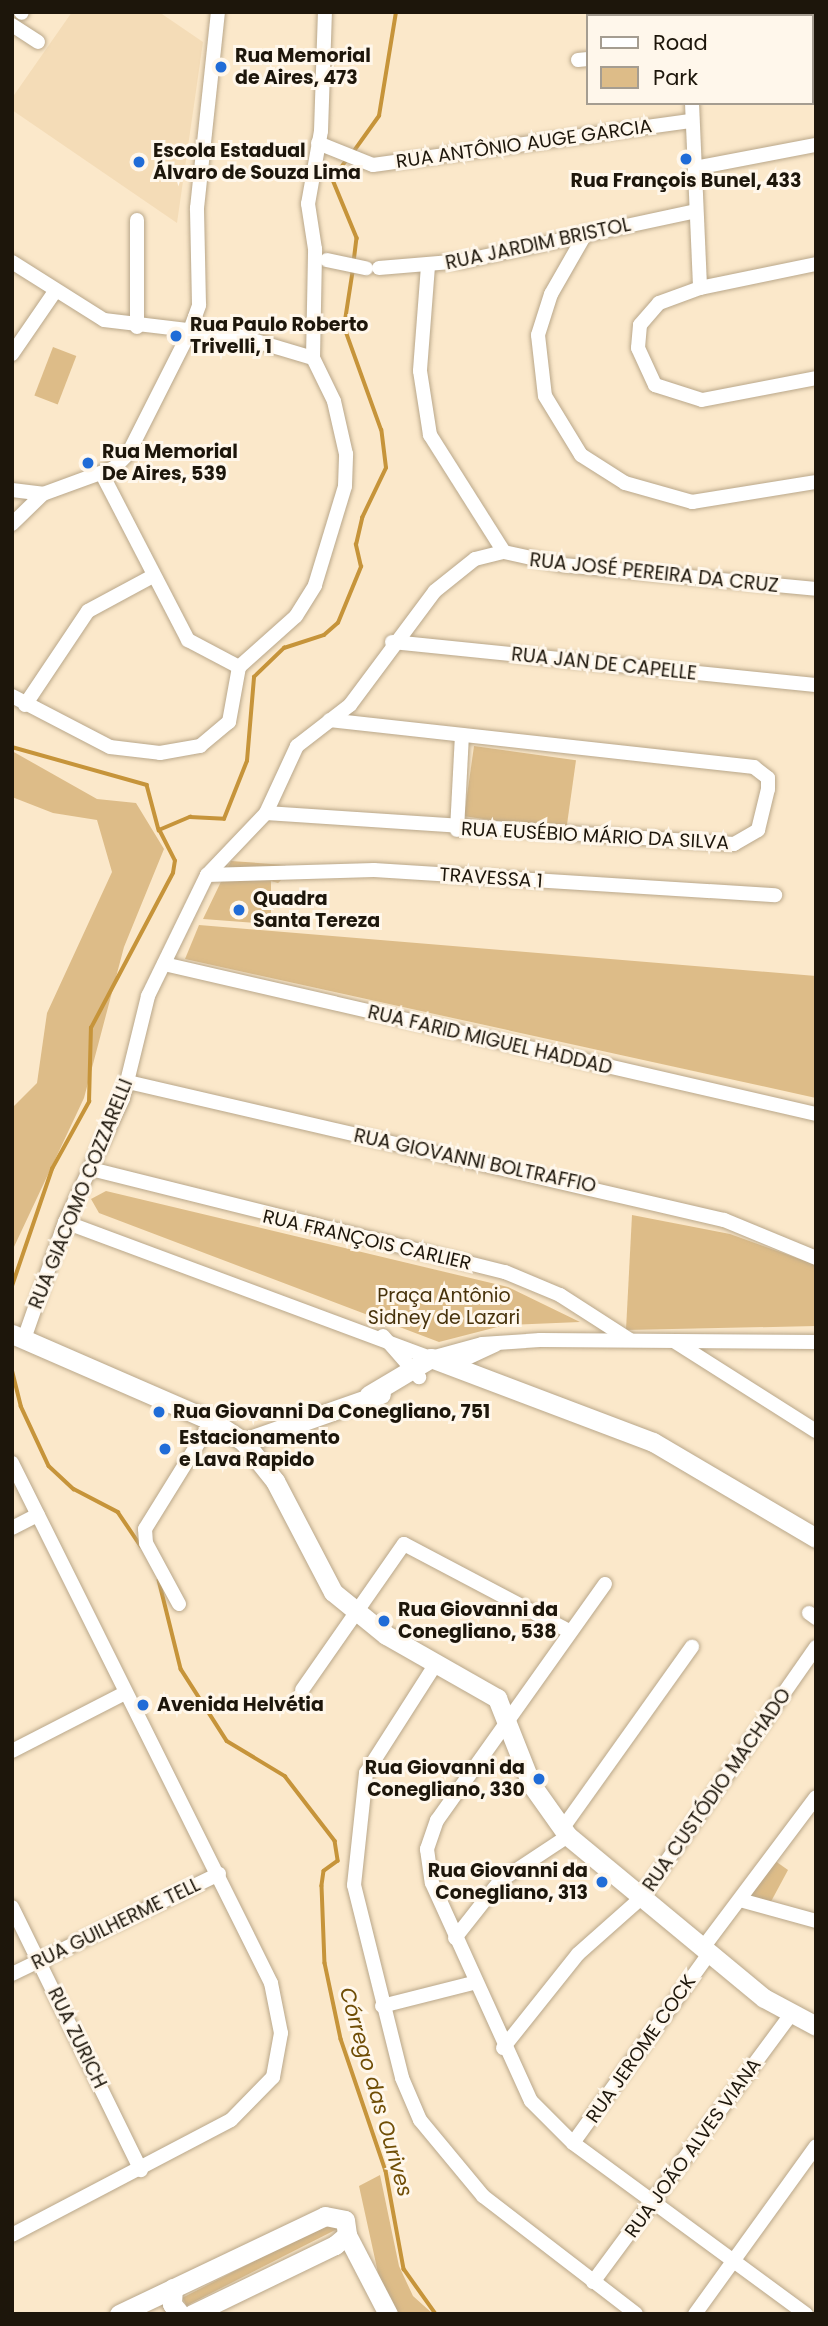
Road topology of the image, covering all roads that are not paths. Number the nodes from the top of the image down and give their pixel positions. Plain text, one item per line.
1 (218, 12) edge
2 (325, 12) edge
3 (12, 25) edge
4 (38, 42) dead end
5 (692, 105) edge
6 (692, 121) junction
7 (318, 143) junction
8 (816, 145) edge
9 (695, 168) junction
10 (696, 211) junction
11 (137, 219) dead end
12 (586, 233) junction
13 (327, 260) dead end
14 (12, 262) edge
15 (816, 264) edge
16 (428, 266) junction
17 (700, 288) junction
18 (54, 293) junction
19 (137, 327) junction
20 (189, 333) junction
21 (12, 354) edge
22 (313, 358) junction
23 (816, 378) edge
24 (103, 476) junction
25 (816, 482) edge
26 (12, 490) edge
27 (44, 494) junction
28 (12, 524) edge
29 (504, 552) junction
30 (153, 576) junction
31 (816, 589) edge
32 (392, 642) junction
33 (239, 667) junction
34 (816, 685) edge
35 (12, 696) edge
36 (25, 705) junction
37 (330, 720) junction
38 (461, 735) junction
39 (265, 813) junction
40 (457, 830) junction
41 (219, 858) joint
42 (207, 875) junction
43 (775, 895) dead end
44 (164, 964) junction
45 (128, 1082) junction
46 (816, 1114) edge
47 (91, 1169) junction
48 (65, 1222) junction
49 (816, 1258) edge
50 (382, 1335) junction
51 (18, 1336) edge
52 (629, 1340) junction
53 (673, 1340) junction
54 (816, 1342) edge
55 (440, 1362) junction
56 (413, 1373) junction
57 (212, 1421) junction
58 (816, 1431) edge
59 (244, 1442) junction
60 (12, 1463) edge
61 (38, 1515) junction
62 (12, 1528) edge
63 (816, 1538) edge
64 (606, 1584) dead end
65 (179, 1604) dead end
66 (354, 1611) junction
67 (569, 1630) junction
68 (692, 1647) dead end
69 (816, 1647) edge
70 (436, 1662) junction
71 (302, 1690) dead end
72 (125, 1693) junction
73 (508, 1718) junction
74 (12, 1751) edge
75 (816, 1797) edge
76 (565, 1832) junction
77 (219, 1874) junction
78 (641, 1898) junction
79 (740, 1900) junction
80 (12, 1907) edge
81 (816, 1921) edge
82 (455, 1938) junction
83 (705, 1952) junction
84 (39, 1962) junction
85 (12, 1974) edge
86 (473, 1983) junction
87 (382, 2006) junction
88 (792, 2013) junction
89 (816, 2026) edge
90 (503, 2048) junction
91 (573, 2143) junction
92 (816, 2146) edge
93 (141, 2170) junction
94 (655, 2202) junction
95 (12, 2235) edge
96 (347, 2235) junction
97 (735, 2259) junction
98 (593, 2283) junction
99 (173, 2288) junction
100 (146, 2308) edge
101 (119, 2314) edge
102 (180, 2314) edge
103 (192, 2314) edge
104 (388, 2314) edge
105 (636, 2314) edge
106 (695, 2314) edge
107 (807, 2314) edge

1 - 20 street
2 - 7 street
3 - 4 street
5 - 6 street
6 - 7 street, RUA ANTÔNIO AUGE GARCIA
6 - 9 street
7 - 22 street
8 - 9 street
9 - 10 street
10 - 12 street, RUA JARDIM BRISTOL
10 - 17 street
11 - 19 street
12 - 16 street, RUA JARDIM BRISTOL
12 - 25 street
13 - 16 street, RUA JARDIM BRISTOL
14 - 18 street
15 - 17 street
16 - 29 street
17 - 23 street
18 - 19 street
18 - 21 street
19 - 20 street
20 - 22 street
20 - 24 street
22 - 33 street
24 - 27 street
24 - 30 street
26 - 27 street
27 - 28 street
29 - 31 street, RUA JOSÉ PEREIRA DA CRUZ
29 - 32 street, RUA JOSÉ PEREIRA DA CRUZ
30 - 33 street
30 - 36 street
32 - 34 street, RUA JAN DE CAPELLE
32 - 37 street, RUA JOSÉ PEREIRA DA CRUZ
33 - 36 street
35 - 36 street
37 - 38 street, RUA EUSÉBIO MÁRIO DA SILVA
37 - 39 street, RUA JOSÉ PEREIRA DA CRUZ
38 - 40 street
38 - 40 street, RUA EUSÉBIO MÁRIO DA SILVA
39 - 40 street, RUA EUSÉBIO MÁRIO DA SILVA
39 - 41 street, RUA JOSÉ PEREIRA DA CRUZ
41 - 42 street, RUA GIACOMO COZZARELLI
42 - 43 street, TRAVESSA 1
42 - 44 street, RUA GIACOMO COZZARELLI
44 - 45 street, RUA GIACOMO COZZARELLI
44 - 46 street, RUA FARID MIGUEL HADDAD
45 - 47 street, RUA GIACOMO COZZARELLI
45 - 49 street, RUA GIOVANNI BOLTRAFFIO
47 - 48 street, RUA GIACOMO COZZARELLI
47 - 52 street, RUA FRANÇOIS CARLIER
48 - 50 street
48 - 51 street, RUA GIACOMO COZZARELLI
50 - 55 street
50 - 56 street
51 - 57 street
52 - 53 street
52 - 55 street
53 - 54 street
53 - 58 street
55 - 56 street
55 - 63 street
56 - 59 street
57 - 59 street
57 - 65 street
59 - 66 street
60 - 61 street
61 - 62 street
61 - 72 street
64 - 67 street
66 - 67 street
66 - 70 street
66 - 71 street
67 - 73 street
68 - 76 street
69 - 78 street, RUA CUSTÓDIO MACHADO
70 - 73 street
70 - 87 street
72 - 74 street
72 - 77 street
73 - 76 street
73 - 82 street
75 - 79 street, RUA JEROME COCK
76 - 78 street
76 - 82 street
77 - 84 street, RUA GUILHERME TELL
77 - 93 street
78 - 83 street
78 - 90 street, RUA CUSTÓDIO MACHADO
79 - 81 street
79 - 83 street, RUA JEROME COCK
80 - 84 street, RUA ZURICH
82 - 86 street
83 - 88 street
83 - 91 street, RUA JEROME COCK
84 - 85 street, RUA GUILHERME TELL
84 - 93 street, RUA ZURICH
86 - 87 street
86 - 90 street
87 - 98 street
88 - 89 street
88 - 94 street, RUA JOÃO ALVES VIANA
90 - 91 street
91 - 94 street
92 - 97 street
93 - 95 street
94 - 97 street
94 - 98 street, RUA JOÃO ALVES VIANA
96 - 99 street
96 - 103 street
96 - 104 street
97 - 106 street
97 - 107 street
98 - 105 street
99 - 100 street
99 - 102 street
100 - 101 street

